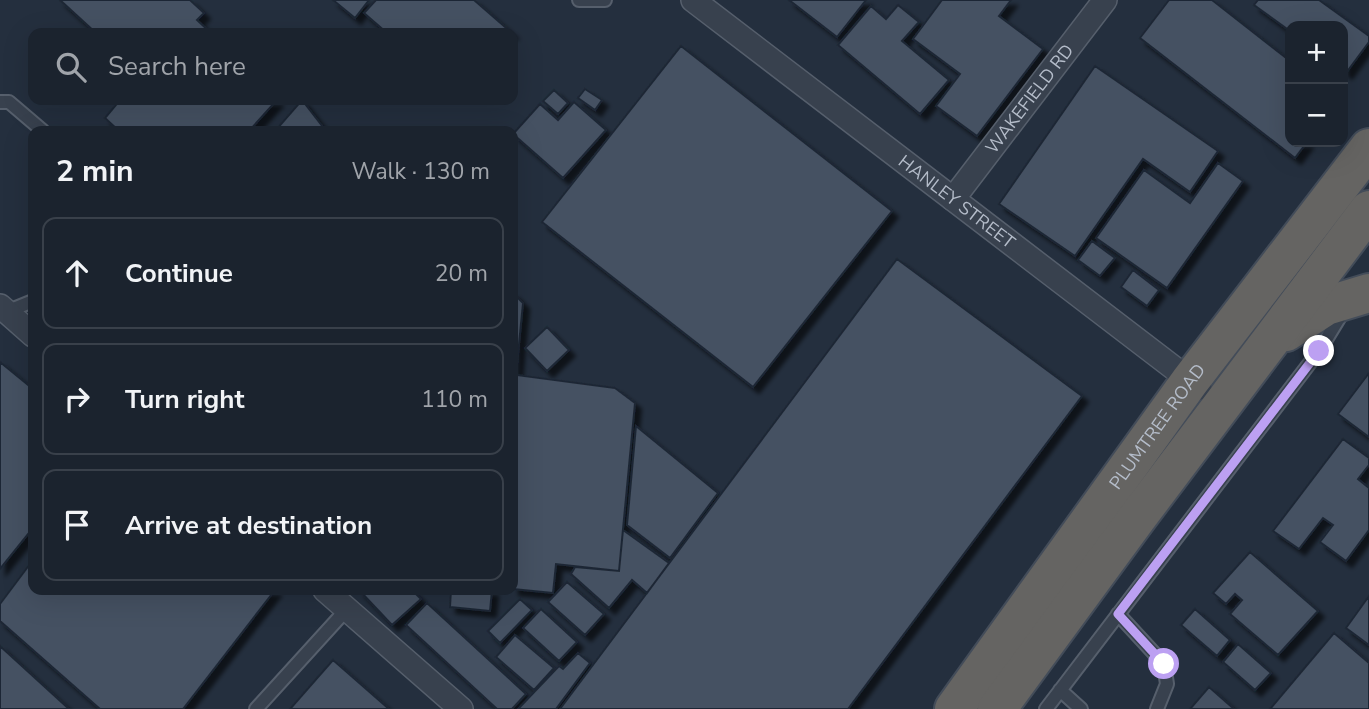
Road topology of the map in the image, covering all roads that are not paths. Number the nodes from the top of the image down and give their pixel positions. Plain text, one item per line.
1 (579, 0) edge
2 (606, 0) edge
3 (693, 0) edge
4 (1105, 0) edge
5 (0, 102) edge
6 (37, 126) edge
7 (1369, 148) edge
8 (953, 199) junction
9 (1369, 202) edge
10 (1369, 210) edge
11 (1304, 229) junction
12 (1360, 296) edge
13 (28, 302) edge
14 (3, 309) edge
15 (28, 331) edge
16 (1269, 342) junction
17 (1190, 381) junction
18 (1223, 404) junction
19 (331, 595) edge
20 (347, 609) junction
21 (1118, 614) junction
22 (1060, 690) junction
23 (256, 709) edge
24 (461, 709) edge
25 (954, 709) edge
26 (997, 709) edge
27 (1046, 709) edge
28 (1081, 709) edge
29 (1157, 709) edge

1 - 2 lane
3 - 8 street, HANLEY STREET
4 - 8 street, WAKEFIELD RD
5 - 6 lane
7 - 11 highway, PLUMTREE ROAD
8 - 17 street, HANLEY STREET
9 - 11 highway
10 - 16 highway
11 - 17 highway, PLUMTREE ROAD
12 - 16 highway
12 - 21 lane
13 - 14 lane
14 - 15 street
16 - 18 highway
17 - 18 street, HANLEY STREET
17 - 25 highway, PLUMTREE ROAD
18 - 26 highway
19 - 20 street
20 - 23 lane
20 - 24 street
21 - 22 lane
21 - 29 lane
22 - 27 lane
22 - 28 lane

